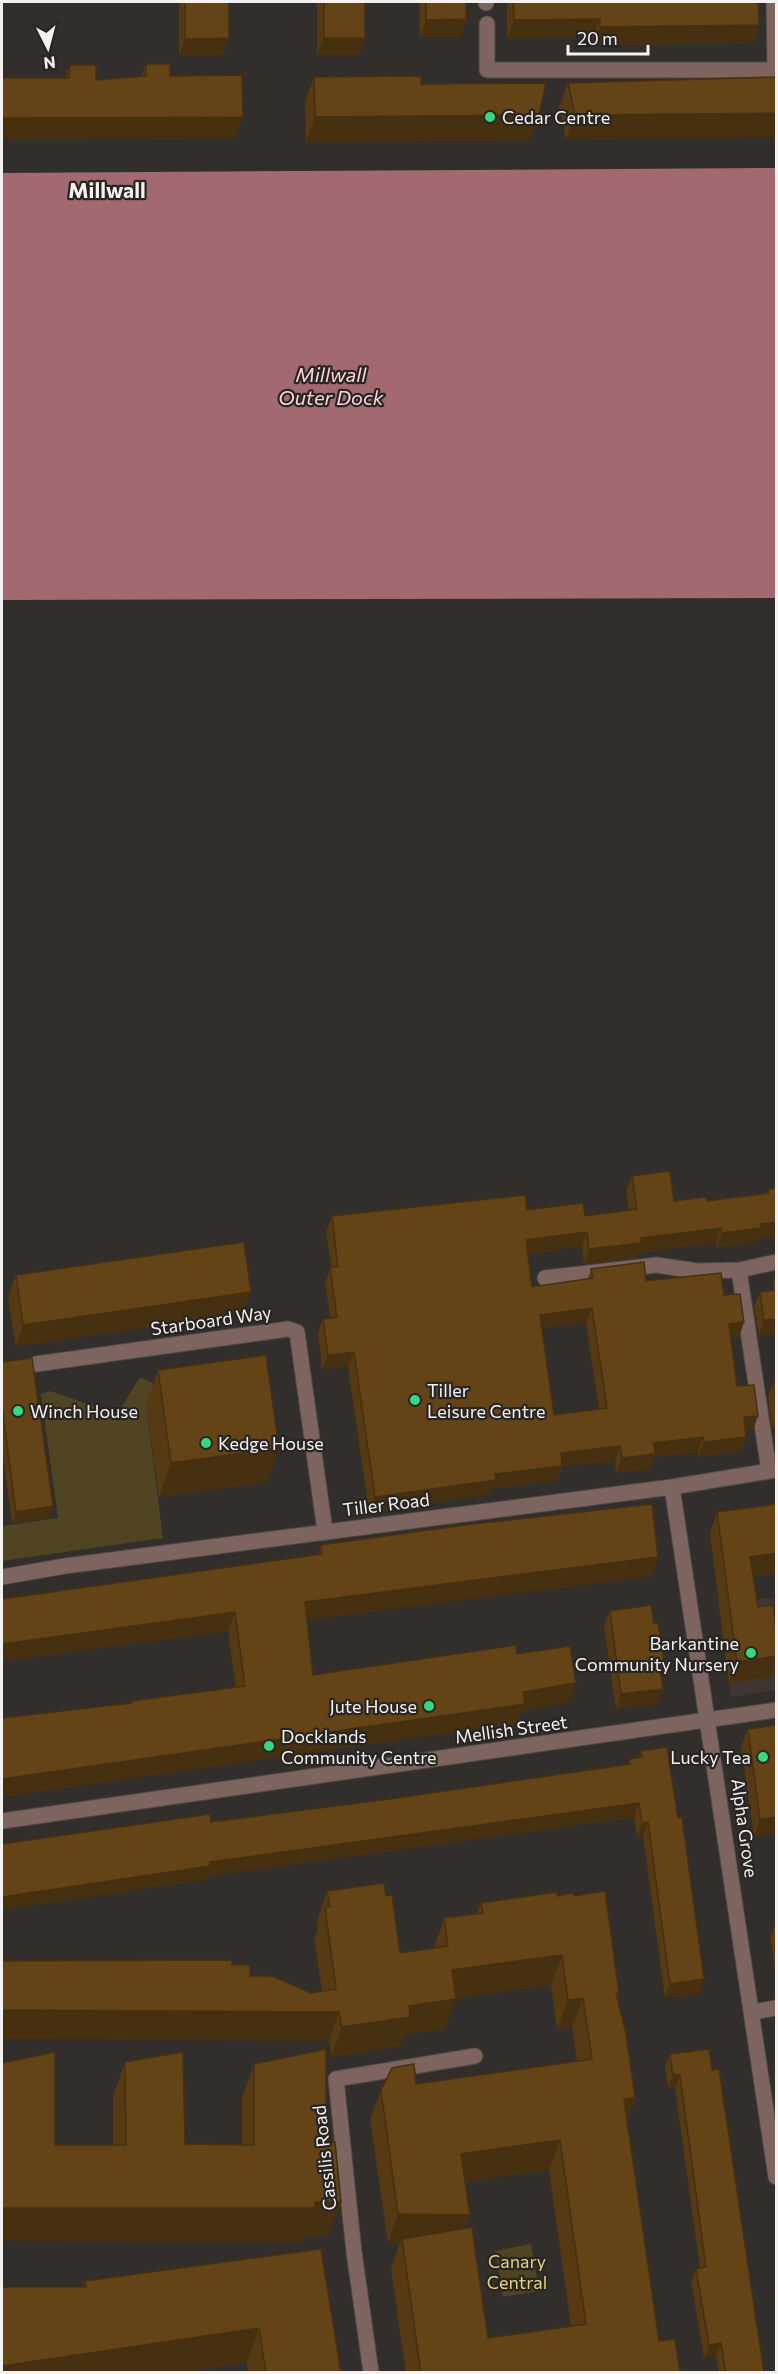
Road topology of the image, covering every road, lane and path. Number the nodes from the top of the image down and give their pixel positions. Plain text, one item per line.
1 (774, 2) edge
2 (486, 24) dead end
3 (777, 1262) edge
4 (739, 1270) junction
5 (545, 1278) dead end
6 (36, 1364) dead end
7 (773, 1471) edge
8 (672, 1487) junction
9 (325, 1531) junction
10 (2, 1577) edge
11 (777, 1710) edge
12 (709, 1720) junction
13 (2, 1821) edge
14 (777, 2008) edge
15 (753, 2012) junction
16 (475, 2056) dead end
17 (777, 2176) edge
18 (371, 2373) edge

1 - 2 street
3 - 4 street
4 - 5 street
4 - 7 street
6 - 9 street, Starboard Way
7 - 8 street, Tiller Road
8 - 9 street, Tiller Road
8 - 12 street, Alpha Grove
9 - 10 street, Tiller Road
11 - 12 street, Mellish Street
12 - 13 street, Mellish Street
12 - 15 street, Alpha Grove
14 - 15 street
15 - 17 street, Alpha Grove
16 - 18 street, Cassilis Road

